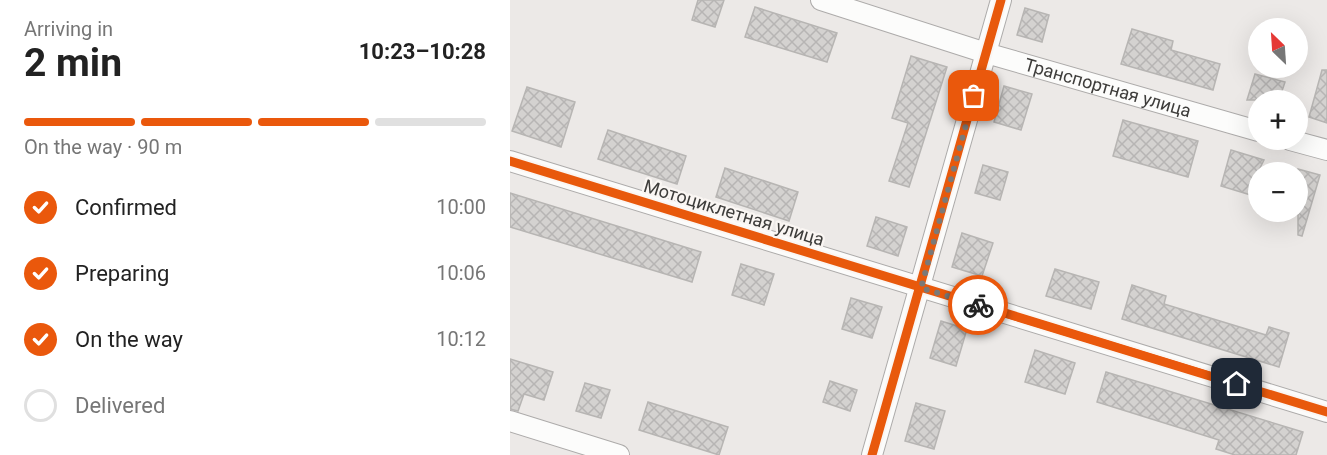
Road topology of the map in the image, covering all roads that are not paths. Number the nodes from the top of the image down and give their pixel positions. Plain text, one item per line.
1 (821, 0) edge
2 (1001, 0) edge
3 (986, 53) junction
4 (1248, 127) edge
5 (1308, 145) edge
6 (1327, 150) edge
7 (510, 161) edge
8 (921, 288) junction
9 (1327, 412) edge
10 (510, 421) edge
11 (619, 455) edge
12 (872, 455) edge

1 - 3 street, Транспортная улица
2 - 3 street
3 - 4 street, Транспортная улица
3 - 8 street
5 - 6 street
7 - 8 street, Мотоциклетная улица
8 - 9 street, Мотоциклетная улица
8 - 12 street
10 - 11 street

